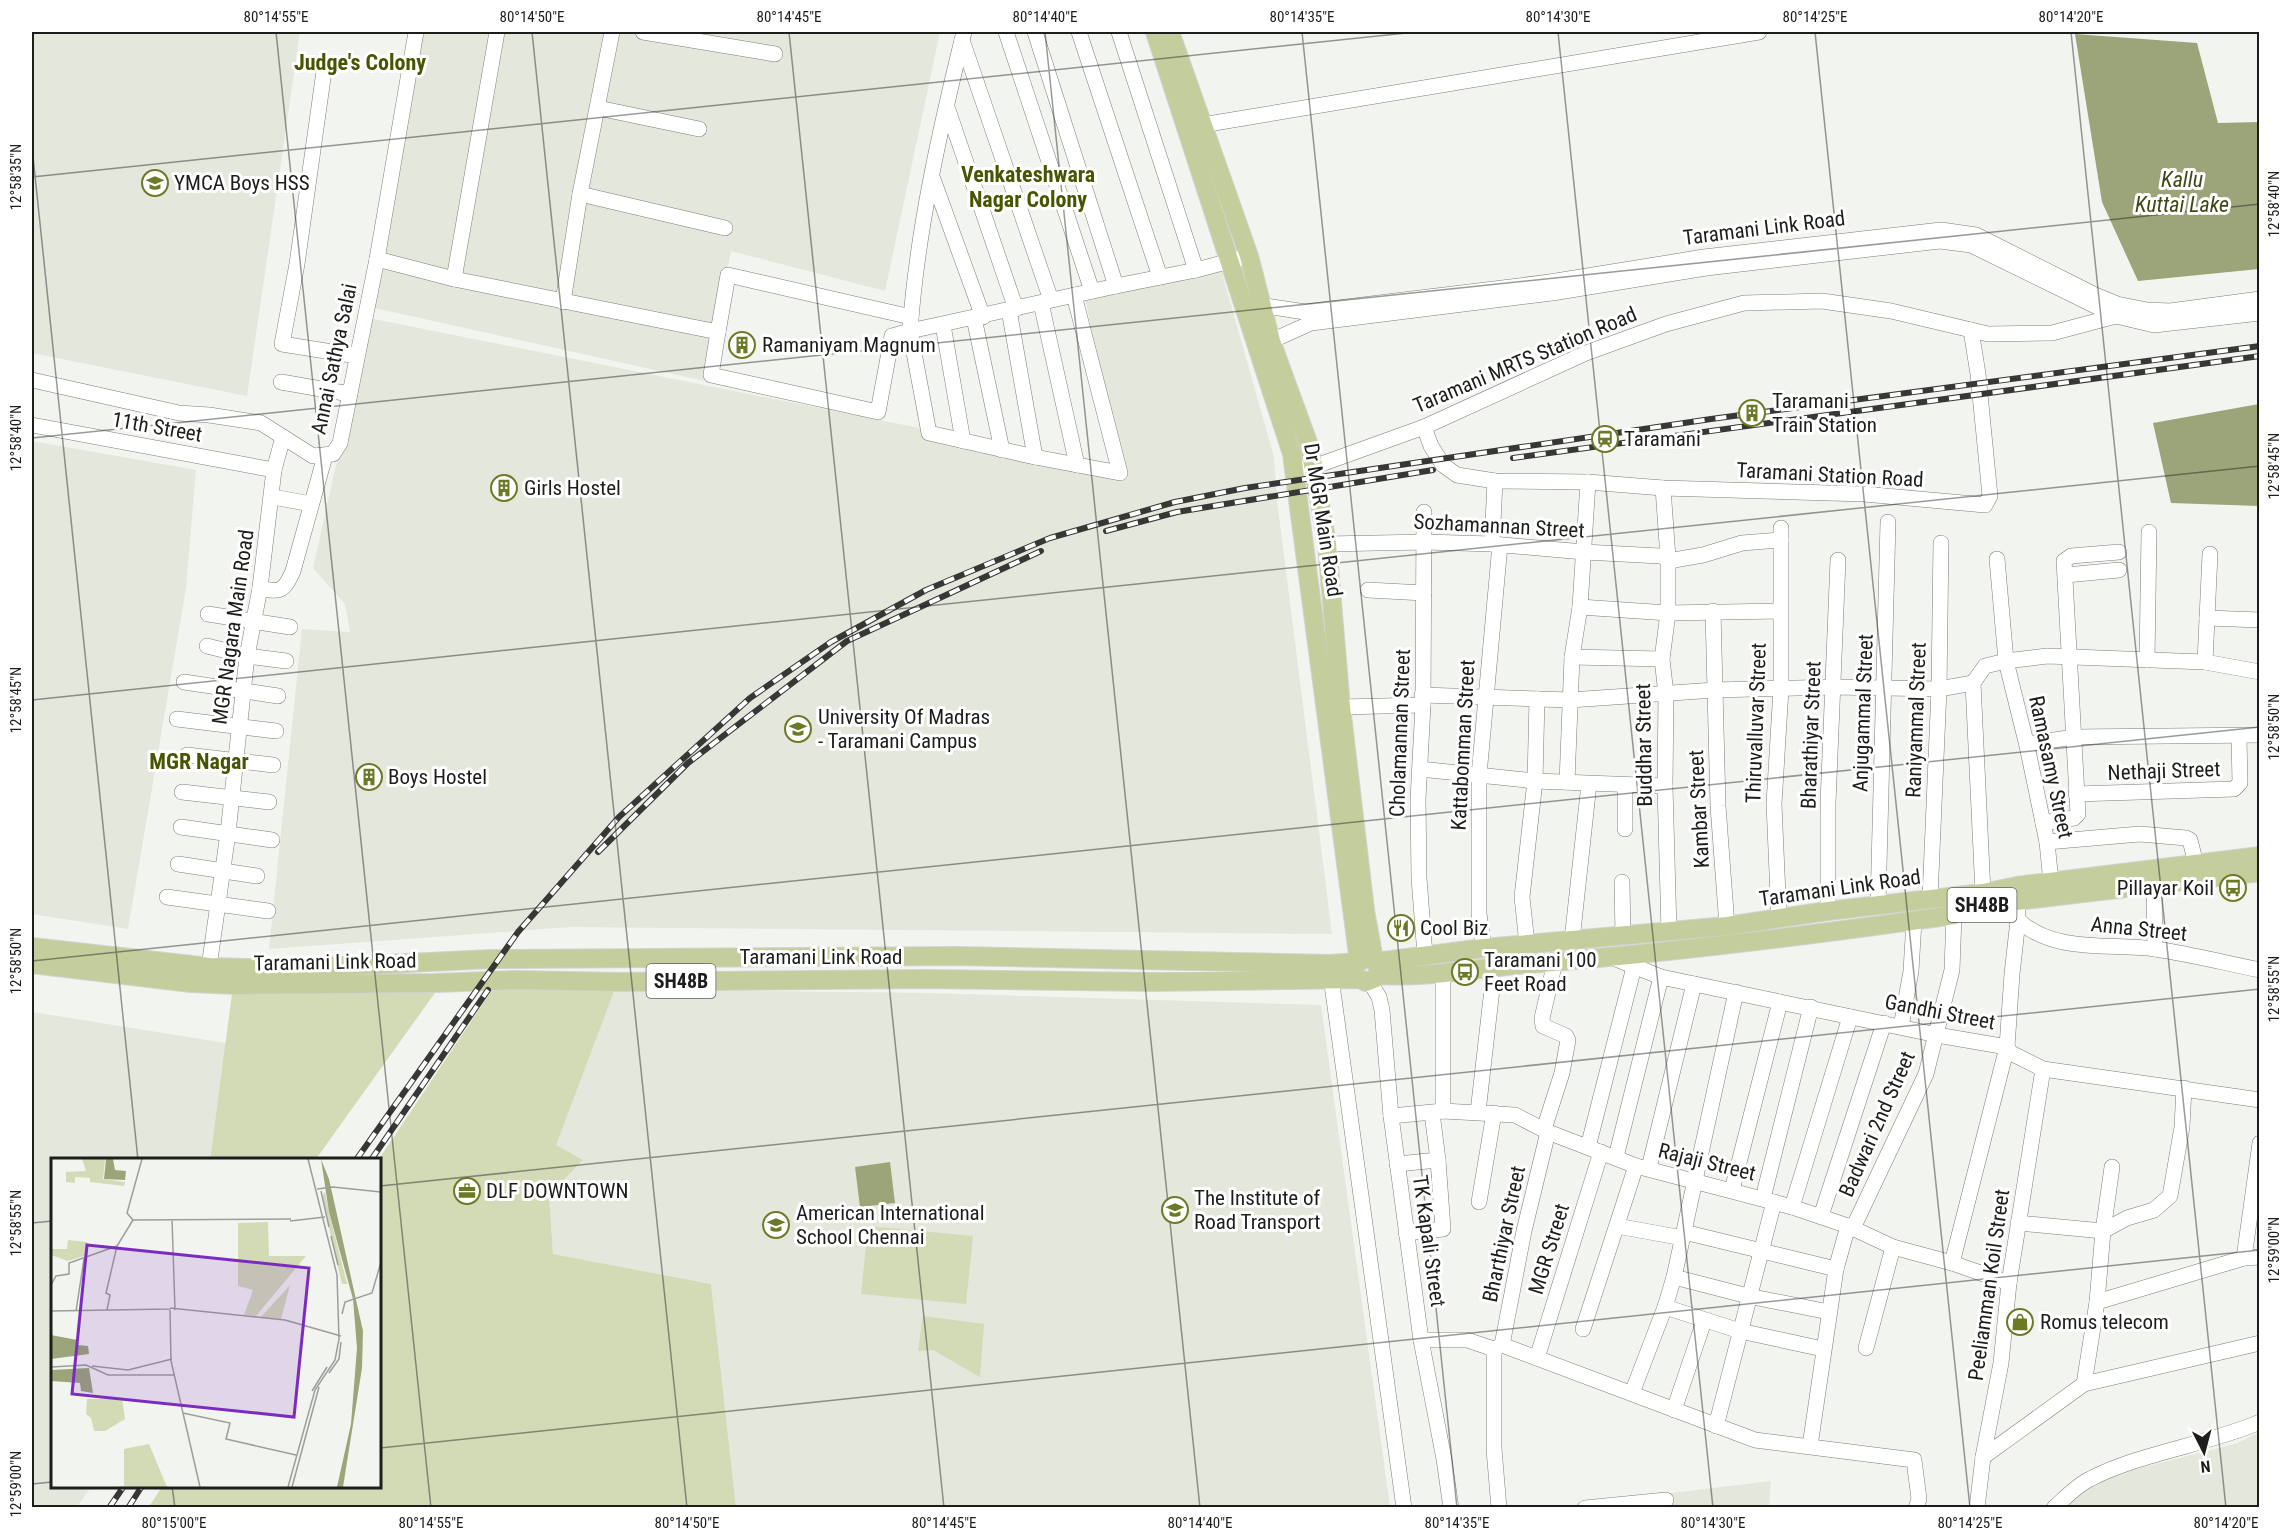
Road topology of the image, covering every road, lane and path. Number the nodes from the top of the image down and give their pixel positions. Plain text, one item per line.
1 (416, 32) edge
2 (497, 32) edge
3 (612, 32) edge
4 (644, 32) edge
5 (1006, 32) edge
6 (1035, 32) edge
7 (1079, 32) edge
8 (1119, 32) edge
9 (1155, 32) edge
10 (1170, 32) edge
11 (1759, 32) edge
12 (963, 36) edge
13 (775, 54) dead end
14 (326, 64) dead end
15 (947, 107) junction
16 (598, 108) junction
17 (1202, 126) junction
18 (699, 129) dead end
19 (932, 177) junction
20 (580, 194) junction
21 (725, 228) dead end
22 (1249, 256) junction
23 (376, 259) junction
24 (1231, 262) junction
25 (1196, 270) junction
26 (1160, 277) junction
27 (454, 279) junction
28 (1116, 285) junction
29 (1092, 291) junction
30 (1074, 295) junction
31 (2259, 299) edge
32 (563, 302) junction
33 (1046, 302) junction
34 (1260, 305) junction
35 (1012, 309) junction
36 (2116, 310) junction
37 (2259, 313) edge
38 (979, 317) junction
39 (910, 324) junction
40 (943, 325) junction
41 (1971, 330) junction
42 (718, 332) junction
43 (1272, 341) junction
44 (357, 356) junction
45 (32, 380) edge
46 (281, 382) dead end
47 (350, 394) junction
48 (32, 425) edge
49 (1424, 427) junction
50 (283, 437) junction
51 (963, 441) junction
52 (1002, 450) junction
53 (325, 456) junction
54 (1035, 458) junction
55 (1077, 465) junction
56 (1313, 467) junction
57 (1294, 469) junction
58 (274, 470) junction
59 (1495, 481) junction
60 (1588, 482) junction
61 (1663, 488) junction
62 (273, 497) junction
63 (311, 504) junction
64 (1424, 512) dead end
65 (1888, 522) dead end
66 (2149, 532) dead end
67 (1781, 534) joint
68 (1425, 542) junction
69 (1941, 543) dead end
70 (1327, 544) junction
71 (1496, 544) junction
72 (1584, 552) junction
73 (2119, 552) dead end
74 (2210, 554) dead end
75 (1668, 558) junction
76 (1997, 559) dead end
77 (1838, 560) dead end
78 (2119, 570) dead end
79 (2066, 575) junction
80 (260, 588) junction
81 (1368, 590) dead end
82 (1424, 593) junction
83 (1580, 607) junction
84 (1713, 611) junction
85 (1780, 611) junction
86 (1668, 613) junction
87 (208, 614) dead end
88 (2207, 618) junction
89 (254, 620) junction
90 (2259, 620) edge
91 (290, 627) dead end
92 (207, 646) dead end
93 (247, 656) junction
94 (1572, 657) junction
95 (2069, 658) junction
96 (1662, 659) junction
97 (2147, 660) junction
98 (286, 661) dead end
99 (2006, 661) junction
100 (2205, 662) junction
101 (2259, 672) edge
102 (184, 682) dead end
103 (1973, 683) junction
104 (1834, 687) junction
105 (1885, 688) junction
106 (1781, 689) junction
107 (1939, 689) junction
108 (244, 690) junction
109 (1715, 690) junction
110 (1666, 694) junction
111 (278, 696) dead end
112 (1485, 697) junction
113 (1537, 699) junction
114 (1422, 700) junction
115 (1570, 700) junction
116 (1341, 707) junction
117 (177, 719) dead end
118 (240, 725) junction
119 (276, 731) dead end
120 (2259, 735) edge
121 (2074, 737) junction
122 (2239, 737) junction
123 (2026, 744) junction
124 (187, 755) dead end
125 (236, 760) junction
126 (273, 765) dead end
127 (1420, 769) junction
128 (1479, 775) junction
129 (1535, 781) junction
130 (1567, 782) junction
131 (1589, 784) junction
132 (1625, 785) junction
133 (1665, 786) junction
134 (182, 792) dead end
135 (2076, 794) junction
136 (231, 799) junction
137 (269, 802) dead end
138 (2043, 823) junction
139 (182, 827) dead end
140 (1625, 829) dead end
141 (228, 833) junction
142 (272, 840) dead end
143 (2047, 842) junction
144 (2259, 856) edge
145 (178, 864) dead end
146 (2196, 864) junction
147 (223, 871) junction
148 (2259, 872) edge
149 (257, 876) dead end
150 (1622, 882) dead end
151 (2050, 882) junction
152 (2154, 883) junction
153 (1983, 893) junction
154 (2017, 893) junction
155 (167, 897) dead end
156 (1930, 898) junction
157 (219, 904) junction
158 (1878, 905) junction
159 (268, 911) dead end
160 (1828, 911) junction
161 (1954, 915) junction
162 (1779, 919) junction
163 (2019, 920) junction
164 (1914, 921) junction
165 (1727, 926) junction
166 (1670, 932) junction
167 (1623, 936) junction
168 (1572, 940) junction
169 (1527, 944) junction
170 (32, 947) edge
171 (1484, 948) junction
172 (2155, 949) junction
173 (1425, 955) junction
174 (1611, 957) junction
175 (1555, 962) junction
176 (32, 964) edge
177 (209, 967) junction
178 (1489, 967) junction
179 (1634, 967) junction
180 (1368, 969) junction
181 (2259, 970) edge
182 (1330, 972) junction
183 (1443, 972) junction
184 (1661, 977) junction
185 (1694, 984) junction
186 (1736, 992) junction
187 (1780, 1002) junction
188 (1811, 1007) junction
189 (1850, 1017) junction
190 (1884, 1023) junction
191 (1901, 1027) junction
192 (1937, 1035) junction
193 (2007, 1047) junction
194 (2043, 1069) junction
195 (2184, 1088) junction
196 (2259, 1100) edge
197 (1438, 1112) junction
198 (1478, 1112) junction
199 (1494, 1113) junction
200 (1391, 1116) junction
201 (1546, 1131) junction
202 (2259, 1143) edge
203 (1601, 1152) junction
204 (1438, 1160) junction
205 (1397, 1164) junction
206 (1642, 1167) junction
207 (2112, 1167) dead end
208 (1695, 1182) junction
209 (1732, 1190) junction
210 (1768, 1200) junction
211 (1479, 1202) dead end
212 (1792, 1207) junction
213 (1821, 1216) junction
214 (2018, 1223) junction
215 (1617, 1226) junction
216 (1850, 1227) junction
217 (2103, 1231) junction
218 (1406, 1233) junction
219 (1684, 1235) junction
220 (1893, 1246) junction
221 (1761, 1252) junction
222 (2252, 1258) edge
223 (1952, 1263) junction
224 (1836, 1269) junction
225 (1674, 1277) junction
226 (2009, 1283) junction
227 (1748, 1296) junction
228 (2097, 1302) junction
229 (1665, 1307) junction
230 (1829, 1312) junction
231 (1704, 1321) junction
232 (1583, 1329) dead end
233 (1740, 1331) junction
234 (1421, 1340) junction
235 (2259, 1343) edge
236 (1498, 1347) junction
237 (1866, 1348) dead end
238 (1823, 1349) junction
239 (1537, 1358) junction
240 (2084, 1384) junction
241 (1632, 1393) junction
242 (1674, 1410) junction
243 (2259, 1422) edge
244 (1716, 1426) junction
245 (1810, 1446) junction
246 (1983, 1457) junction
247 (1666, 1500) dead end
248 (1404, 1508) edge
249 (1451, 1508) edge
250 (1499, 1508) edge
251 (1585, 1508) edge
252 (1916, 1508) edge
253 (1977, 1508) edge
254 (2054, 1508) edge

1 - 23 street, Annai Sathya Salai
2 - 27 street
3 - 16 street
4 - 13 street
5 - 29 street
6 - 28 street
7 - 26 street
8 - 25 street
9 - 24 main road, Dr MGR Main Road
10 - 17 main road, Dr MGR Main Road
11 - 17 street
12 - 15 street
12 - 33 street
14 - 44 street
15 - 19 street
15 - 35 street
16 - 18 street
16 - 20 street
17 - 22 main road, Dr MGR Main Road
19 - 38 street
19 - 39 street
20 - 21 street
20 - 32 street
22 - 24 street
22 - 34 main road, Dr MGR Main Road
23 - 27 street
23 - 44 street, Annai Sathya Salai
24 - 25 street
24 - 57 main road, Dr MGR Main Road
25 - 26 street
26 - 28 street
27 - 32 street
28 - 29 street
29 - 30 street
30 - 33 street
30 - 55 street
31 - 36 street, Taramani Link Road
32 - 42 street
33 - 35 street
33 - 55 street
34 - 36 street, Taramani Link Road
34 - 43 main road, Dr MGR Main Road
35 - 38 street
35 - 54 street
36 - 37 street, Taramani Link Road
36 - 41 street, Taramani MRTS Station Road
36 - 43 street, Taramani Link Road
38 - 40 street
38 - 52 street
39 - 40 street
39 - 42 street
39 - 42 street
39 - 51 street
40 - 51 street
41 - 49 street, Taramani MRTS Station Road
41 - 61 street, Taramani Station Road
43 - 56 main road, Dr MGR Main Road
44 - 47 street, Annai Sathya Salai
45 - 50 street, Annai Sathya Salai
46 - 47 street
47 - 53 street, Annai Sathya Salai
48 - 58 street, 11th Street
49 - 56 street, Taramani MRTS Station Road
49 - 59 street, Taramani Station Road
50 - 53 street, Annai Sathya Salai
50 - 58 street, MGR Nagara Main Road
51 - 52 street
52 - 54 street
53 - 63 street
54 - 55 street
56 - 57 street, Taramani MRTS Station Road
56 - 70 main road, Dr MGR Main Road
57 - 180 main road, Dr MGR Main Road
58 - 62 street, MGR Nagara Main Road
59 - 60 street, Taramani Station Road
59 - 71 street, Kattabomman Street
60 - 61 street, Taramani Station Road
60 - 72 street
61 - 75 street, Buddhar Street
62 - 63 street
62 - 80 street, MGR Nagara Main Road
63 - 80 street
64 - 68 street, Cholamannan Street
65 - 105 street, Anjugammal Street
66 - 97 street
67 - 75 street, Sozhamannan Street
67 - 85 street, Thiruvalluvar Street
68 - 70 street, Sozhamannan Street
68 - 71 street, Sozhamannan Street
68 - 82 street, Cholamannan Street
69 - 107 street, Raniyammal Street
70 - 116 main road, Dr MGR Main Road
71 - 72 street, Sozhamannan Street
71 - 112 street, Kattabomman Street
72 - 75 street, Sozhamannan Street
72 - 83 street
73 - 79 street
74 - 88 street
75 - 86 street, Buddhar Street
76 - 99 street, Ramasamy Street
77 - 104 street, Bharathiyar Street
78 - 79 street
79 - 95 street
80 - 89 street, MGR Nagara Main Road
81 - 82 street
82 - 114 street, Cholamannan Street
83 - 86 street
83 - 94 street
84 - 85 street
84 - 86 street
84 - 109 street, Kambar Street
85 - 106 street, Thiruvalluvar Street
86 - 96 street, Buddhar Street
87 - 89 street
88 - 90 street
88 - 100 street
89 - 91 street
89 - 93 street, MGR Nagara Main Road
92 - 93 street
93 - 98 street
93 - 108 street, MGR Nagara Main Road
94 - 96 street
94 - 115 street
95 - 97 street
95 - 99 street
95 - 121 street
96 - 110 street, Buddhar Street
97 - 100 street
99 - 103 street
99 - 123 street, Ramasamy Street
100 - 101 street
102 - 108 street
103 - 107 street
103 - 153 street
104 - 105 street
104 - 106 street
104 - 160 street, Bharathiyar Street
105 - 107 street
105 - 158 street, Anjugammal Street
106 - 109 street
106 - 162 street, Thiruvalluvar Street
107 - 156 street, Raniyammal Street
108 - 111 street
108 - 118 street, MGR Nagara Main Road
109 - 110 street
109 - 165 street, Kambar Street
110 - 115 street
110 - 133 street, Buddhar Street
112 - 113 street
112 - 114 street
112 - 128 street, Kattabomman Street
113 - 115 street
113 - 129 street
114 - 116 street
114 - 127 street, Cholamannan Street
115 - 130 street
116 - 180 main road, Dr MGR Main Road
117 - 118 street
118 - 119 street
118 - 125 street, MGR Nagara Main Road
120 - 122 street
121 - 122 street
121 - 123 street
121 - 135 street
122 - 135 street, Nethaji Street
123 - 138 street, Ramasamy Street
124 - 125 street
125 - 126 street
125 - 136 street, MGR Nagara Main Road
127 - 128 street
127 - 173 street, Cholamannan Street
128 - 129 street
128 - 171 street, Kattabomman Street
129 - 130 street
129 - 169 street
130 - 131 street
131 - 132 street
131 - 168 street
132 - 133 street
132 - 140 street
133 - 166 street, Buddhar Street
134 - 136 street
135 - 138 street
136 - 137 street
136 - 141 street, MGR Nagara Main Road
138 - 143 street, Ramasamy Street
139 - 141 street
141 - 142 street
141 - 147 street, MGR Nagara Main Road
143 - 146 street
143 - 151 street, Ramasamy Street
144 - 146 main road, Taramani Link Road / SH48B
145 - 147 street
146 - 151 main road, Taramani Link Road / SH48B
147 - 149 street
147 - 157 street, MGR Nagara Main Road
148 - 152 main road, Taramani Link Road / SH48B
150 - 167 street
151 - 154 main road, Taramani Link Road / SH48B
152 - 154 main road, Taramani Link Road / SH48B
152 - 172 street
153 - 154 main road, Taramani Link Road / SH48B
153 - 156 main road, Taramani Link Road / SH48B
154 - 161 main road, Taramani Link Road / SH48B
154 - 163 street
155 - 157 street
156 - 158 main road, Taramani Link Road / SH48B
157 - 159 street
157 - 177 street, MGR Nagara Main Road
158 - 160 main road, Taramani Link Road / SH48B
160 - 162 main road, Taramani Link Road / SH48B
161 - 164 main road, Taramani Link Road / SH48B
161 - 192 street, Badwari 2nd Street
162 - 165 main road, Taramani Link Road / SH48B
163 - 172 street, Anna Street
163 - 193 street
164 - 174 main road, Taramani Link Road / SH48B
164 - 191 street
165 - 166 main road, Taramani Link Road / SH48B
166 - 167 main road, Taramani Link Road / SH48B
167 - 168 main road, Taramani Link Road / SH48B
168 - 169 main road, Taramani Link Road / SH48B
169 - 171 main road, Taramani Link Road / SH48B
170 - 177 main road, Taramani Link Road / SH48B
171 - 173 main road, Taramani Link Road / SH48B
172 - 181 street, Anna Street
173 - 180 main road, Taramani Link Road
174 - 175 main road, Taramani Link Road / SH48B
174 - 179 street, Gandhi Street
175 - 178 main road, Taramani Link Road / SH48B
175 - 201 street, Bharthiyar Street
176 - 182 main road, Taramani Link Road / SH48B
177 - 182 main road, Taramani Link Road / SH48B
178 - 183 main road, Taramani Link Road / SH48B
178 - 198 street
179 - 184 street, Gandhi Street
179 - 203 street
180 - 182 main road, Taramani Link Road / SH48B
180 - 183 main road, Taramani Link Road
180 - 200 street, TK Kapali Street
182 - 248 street
183 - 197 street
184 - 185 street, Gandhi Street
184 - 203 street
185 - 186 street, Gandhi Street
185 - 206 street
186 - 187 street, Gandhi Street
186 - 208 street
187 - 188 street, Gandhi Street
187 - 209 street
188 - 189 street, Gandhi Street
188 - 210 street
189 - 190 street, Gandhi Street
189 - 212 street
190 - 191 street, Gandhi Street
190 - 213 street
191 - 192 street, Gandhi Street
192 - 193 street, Gandhi Street
192 - 216 street, Badwari 2nd Street
193 - 194 street, Gandhi Street
193 - 223 street
194 - 195 street, Gandhi Street
194 - 214 street, Peeliamman Koil Street
195 - 196 street, Gandhi Street
195 - 217 street
197 - 198 street, Rajaji Street
197 - 200 street, Rajaji Street
197 - 204 street
198 - 199 street, Rajaji Street
199 - 201 street, Rajaji Street
199 - 211 street
200 - 205 street, TK Kapali Street
201 - 203 street, Rajaji Street
201 - 236 street, Bharthiyar Street
202 - 222 street
203 - 206 street, Rajaji Street
203 - 239 street, MGR Street
204 - 205 street
204 - 218 street
205 - 218 street, TK Kapali Street
206 - 208 street, Rajaji Street
206 - 215 street
207 - 217 street
208 - 209 street, Rajaji Street
208 - 219 street
209 - 210 street, Rajaji Street
210 - 212 street, Rajaji Street
210 - 221 street
212 - 213 street, Rajaji Street
213 - 216 street, Rajaji Street
214 - 217 street
214 - 226 street, Peeliamman Koil Street
215 - 219 street
215 - 232 street
216 - 220 street, Rajaji Street
216 - 224 street, Badwari 2nd Street
217 - 228 street
218 - 234 street, TK Kapali Street
219 - 221 street
219 - 225 street
220 - 223 street, Rajaji Street
220 - 237 street
221 - 224 street
221 - 227 street
222 - 228 street
223 - 226 street, Rajaji Street
224 - 230 street, Badwari 2nd Street
225 - 227 street
225 - 229 street
226 - 246 street, Peeliamman Koil Street
227 - 230 street
227 - 233 street
228 - 240 street
229 - 231 street
229 - 241 street
230 - 238 street, Badwari 2nd Street
231 - 233 street
231 - 242 street
233 - 238 street
233 - 244 street
234 - 236 street
234 - 249 street, TK Kapali Street
235 - 240 street
236 - 239 street
236 - 250 street, Bharthiyar Street
238 - 245 street, Badwari 2nd Street
239 - 241 street
240 - 246 street
241 - 242 street
242 - 244 street
243 - 254 street
244 - 245 street
245 - 252 street
246 - 253 street, Peeliamman Koil Street
247 - 251 street

